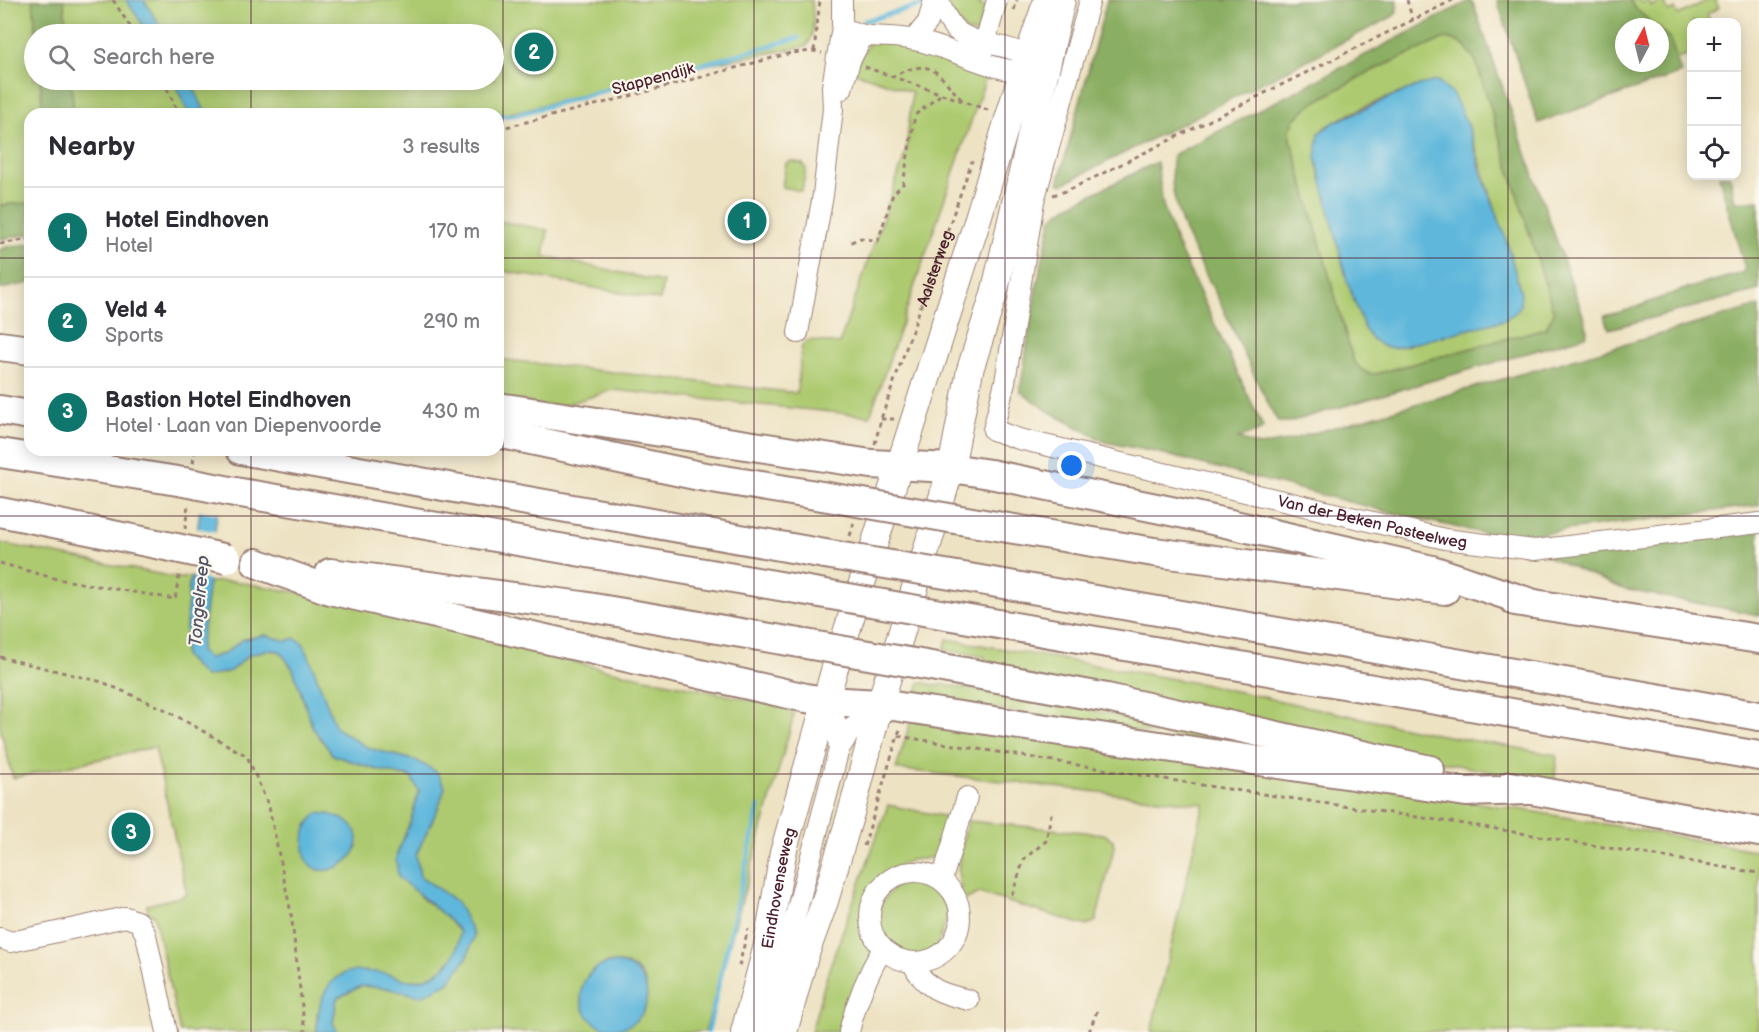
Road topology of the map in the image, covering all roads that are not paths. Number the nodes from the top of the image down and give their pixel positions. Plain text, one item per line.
1 (842, 0) edge
2 (934, 0) edge
3 (938, 0) edge
4 (997, 0) edge
5 (1047, 0) edge
6 (1062, 0) edge
7 (1090, 0) edge
8 (842, 27) junction
9 (863, 36) junction
10 (914, 39) junction
11 (985, 42) junction
12 (843, 59) junction
13 (979, 61) junction
14 (1031, 66) junction
15 (1034, 201) junction
16 (1006, 239) junction
17 (798, 333) dead end
18 (0, 346) edge
19 (24, 349) edge
20 (504, 408) edge
21 (0, 410) edge
22 (24, 414) edge
23 (993, 430) joint
24 (504, 433) edge
25 (0, 453) edge
26 (276, 456) edge
27 (898, 466) junction
28 (951, 468) junction
29 (0, 512) edge
30 (1759, 523) edge
31 (256, 564) junction
32 (1534, 604) junction
33 (1759, 639) edge
34 (826, 701) junction
35 (880, 704) junction
36 (1759, 716) edge
37 (814, 743) joint
38 (839, 749) junction
39 (1759, 756) edge
40 (1527, 790) junction
41 (967, 796) dead end
42 (1759, 832) edge
43 (942, 879) junction
44 (0, 938) edge
45 (883, 948) junction
46 (912, 962) junction
47 (969, 1000) dead end
48 (167, 1032) edge
49 (744, 1032) edge
50 (765, 1032) edge
51 (784, 1032) edge
52 (849, 1032) edge

1 - 8 street
2 - 10 street
3 - 11 street
4 - 11 street
5 - 14 main road, Aalsterweg
6 - 14 main road, Aalsterweg
7 - 15 street, Aalsterweg
8 - 9 street
8 - 12 street
9 - 10 street
9 - 12 street
10 - 13 street
11 - 13 street
11 - 14 street
12 - 17 street
13 - 14 street
14 - 16 main road, Aalsterweg
14 - 27 main road, Aalsterweg
15 - 16 street, Aalsterweg
15 - 23 street, Aalsterweg
16 - 28 main road, Aalsterweg
18 - 19 highway
20 - 27 highway
21 - 22 highway
23 - 30 street, Van der Beken Pasteelweg
24 - 32 highway, bridge
25 - 39 highway, bridge
26 - 36 highway, bridge
27 - 28 highway
27 - 34 main road, Aalsterweg
28 - 32 highway
28 - 35 main road, Aalsterweg
29 - 31 highway, bridge
31 - 34 highway
31 - 40 highway, bridge
32 - 33 highway
34 - 35 highway
34 - 37 main road, Aalsterweg
34 - 38 street
35 - 38 street
35 - 40 highway
35 - 51 main road, Aalsterweg
37 - 49 main road, Eindhovenseweg
38 - 50 street, Eindhovenseweg
40 - 42 highway
41 - 43 street
43 - 45 street
43 - 46 street
44 - 48 street
45 - 46 street
45 - 52 street
46 - 47 street

